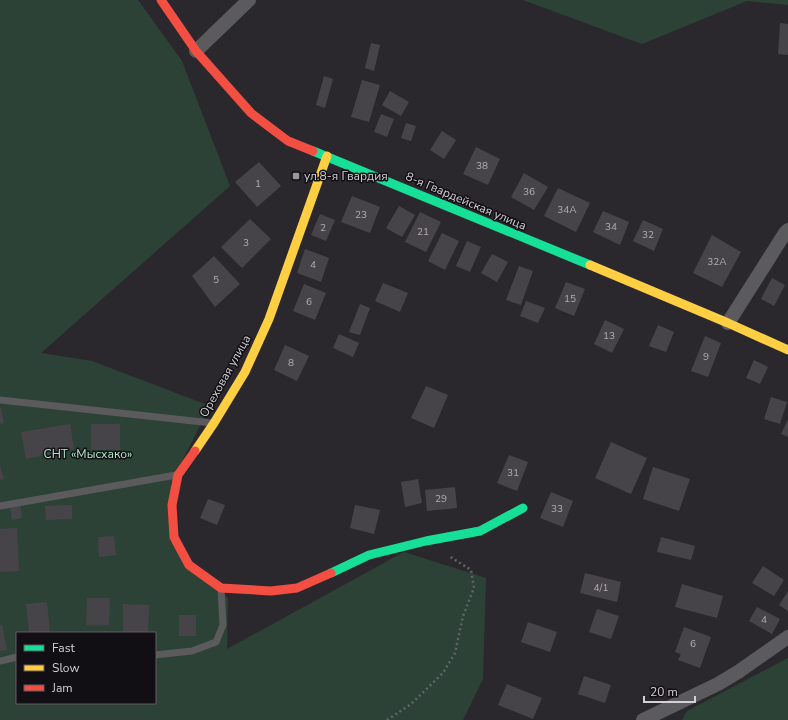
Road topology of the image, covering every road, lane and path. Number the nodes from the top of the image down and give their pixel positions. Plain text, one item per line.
1 (161, 0) edge
2 (249, 0) edge
3 (196, 51) junction
4 (327, 156) junction
5 (788, 230) edge
6 (728, 323) junction
7 (788, 350) edge
8 (0, 400) edge
9 (214, 424) junction
10 (178, 475) junction
11 (0, 506) edge
12 (523, 508) dead end
13 (426, 541) junction
14 (221, 588) junction
15 (788, 637) edge
16 (156, 655) edge
17 (16, 657) edge
18 (0, 661) edge
19 (386, 720) edge
20 (643, 720) edge

1 - 3 street, 8-я Гвардейская улица
2 - 3 street
3 - 4 street, 8-я Гвардейская улица
4 - 6 street, 8-я Гвардейская улица
4 - 9 street, Ореховая улица
5 - 6 street
6 - 7 street, 8-я Гвардейская улица
8 - 9 lane
9 - 10 street, Ореховая улица
10 - 11 lane
10 - 14 street, Ореховая улица
12 - 13 street
13 - 14 street
13 - 19 path
14 - 16 lane
15 - 20 street
17 - 18 lane

